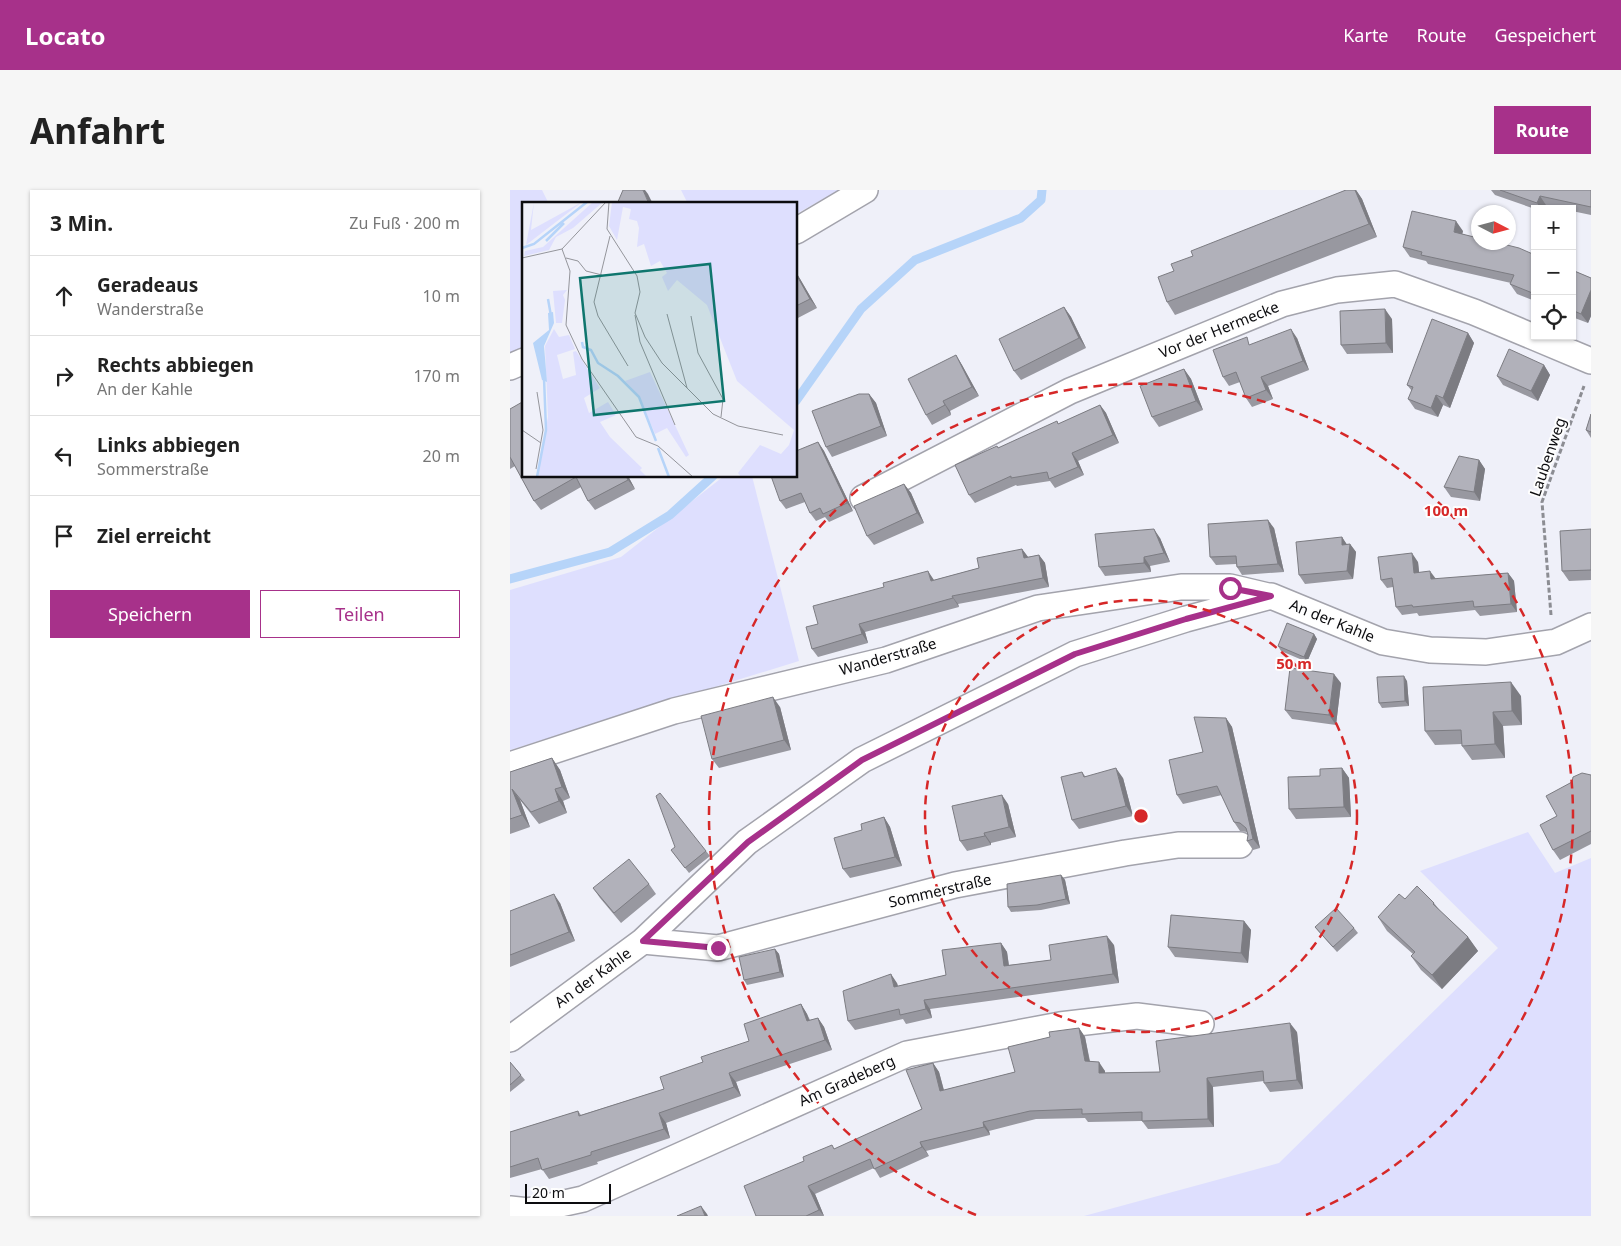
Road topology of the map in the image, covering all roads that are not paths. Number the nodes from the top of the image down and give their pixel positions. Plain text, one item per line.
1 (864, 190) edge
2 (798, 230) edge
3 (522, 362) edge
4 (510, 367) edge
5 (1589, 369) edge
6 (863, 498) dead end
7 (1271, 596) junction
8 (1591, 626) edge
9 (510, 765) edge
10 (1240, 845) dead end
11 (643, 941) junction
12 (1201, 1024) dead end
13 (510, 1039) edge
14 (510, 1209) edge

1 - 2 street
3 - 4 street
5 - 6 street, Vor der Hermecke
7 - 8 street, An der Kahle
7 - 9 street, Wanderstraße
7 - 11 street, An der Kahle
10 - 11 street, Sommerstraße
11 - 13 street, An der Kahle
12 - 14 street, Am Gradeberg

